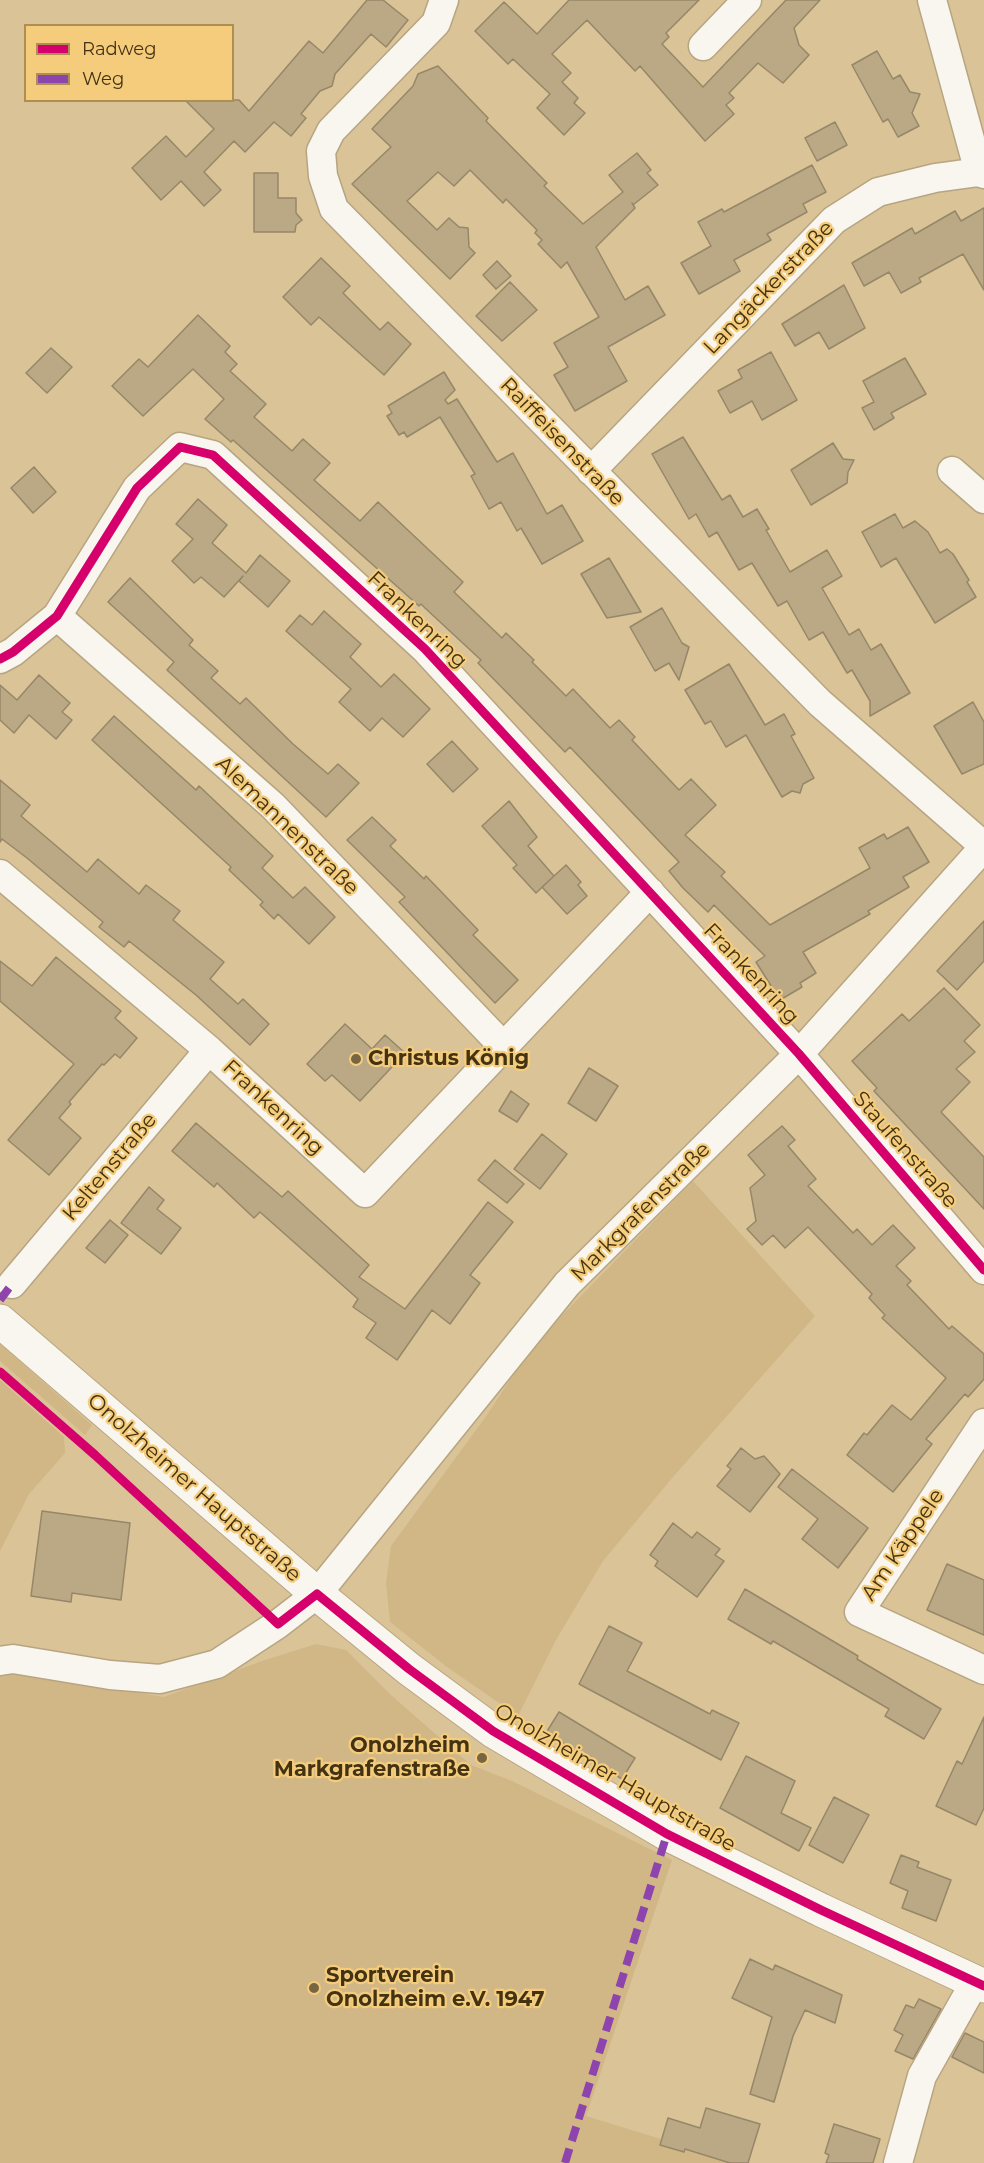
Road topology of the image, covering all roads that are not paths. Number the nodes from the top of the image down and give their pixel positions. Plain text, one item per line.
1 (444, 0) edge
2 (747, 0) edge
3 (932, 0) edge
4 (703, 46) dead end
5 (981, 173) edge
6 (591, 471) junction
7 (952, 471) dead end
8 (984, 499) edge
9 (57, 616) junction
10 (0, 659) edge
11 (984, 846) edge
12 (0, 874) edge
13 (650, 892) junction
14 (505, 1048) junction
15 (209, 1050) junction
16 (799, 1054) junction
17 (984, 1269) edge
18 (12, 1284) dead end
19 (0, 1321) edge
20 (984, 1423) edge
21 (317, 1594) junction
22 (0, 1661) edge
23 (984, 1670) edge
24 (979, 1984) edge
25 (898, 2163) edge

1 - 6 street, Raiffeisenstraße
2 - 4 street
3 - 5 street
5 - 6 street, Langäckerstraße
6 - 11 street, Raiffeisenstraße
7 - 8 street
9 - 10 street, Frankenring
9 - 13 street, Frankenring
9 - 14 street, Alemannenstraße
11 - 16 street, Markgrafenstraße
12 - 15 street, Frankenring
13 - 14 street, Frankenring
13 - 16 street, Frankenring
14 - 15 street, Frankenring
15 - 18 street, Keltenstraße
16 - 17 street, Staufenstraße
16 - 21 street, Markgrafenstraße
19 - 21 main road, Onolzheimer Hauptstraße
20 - 23 street, Am Käppele
21 - 22 street, Markgrafenstraße
21 - 24 main road, Onolzheimer Hauptstraße
24 - 25 street

